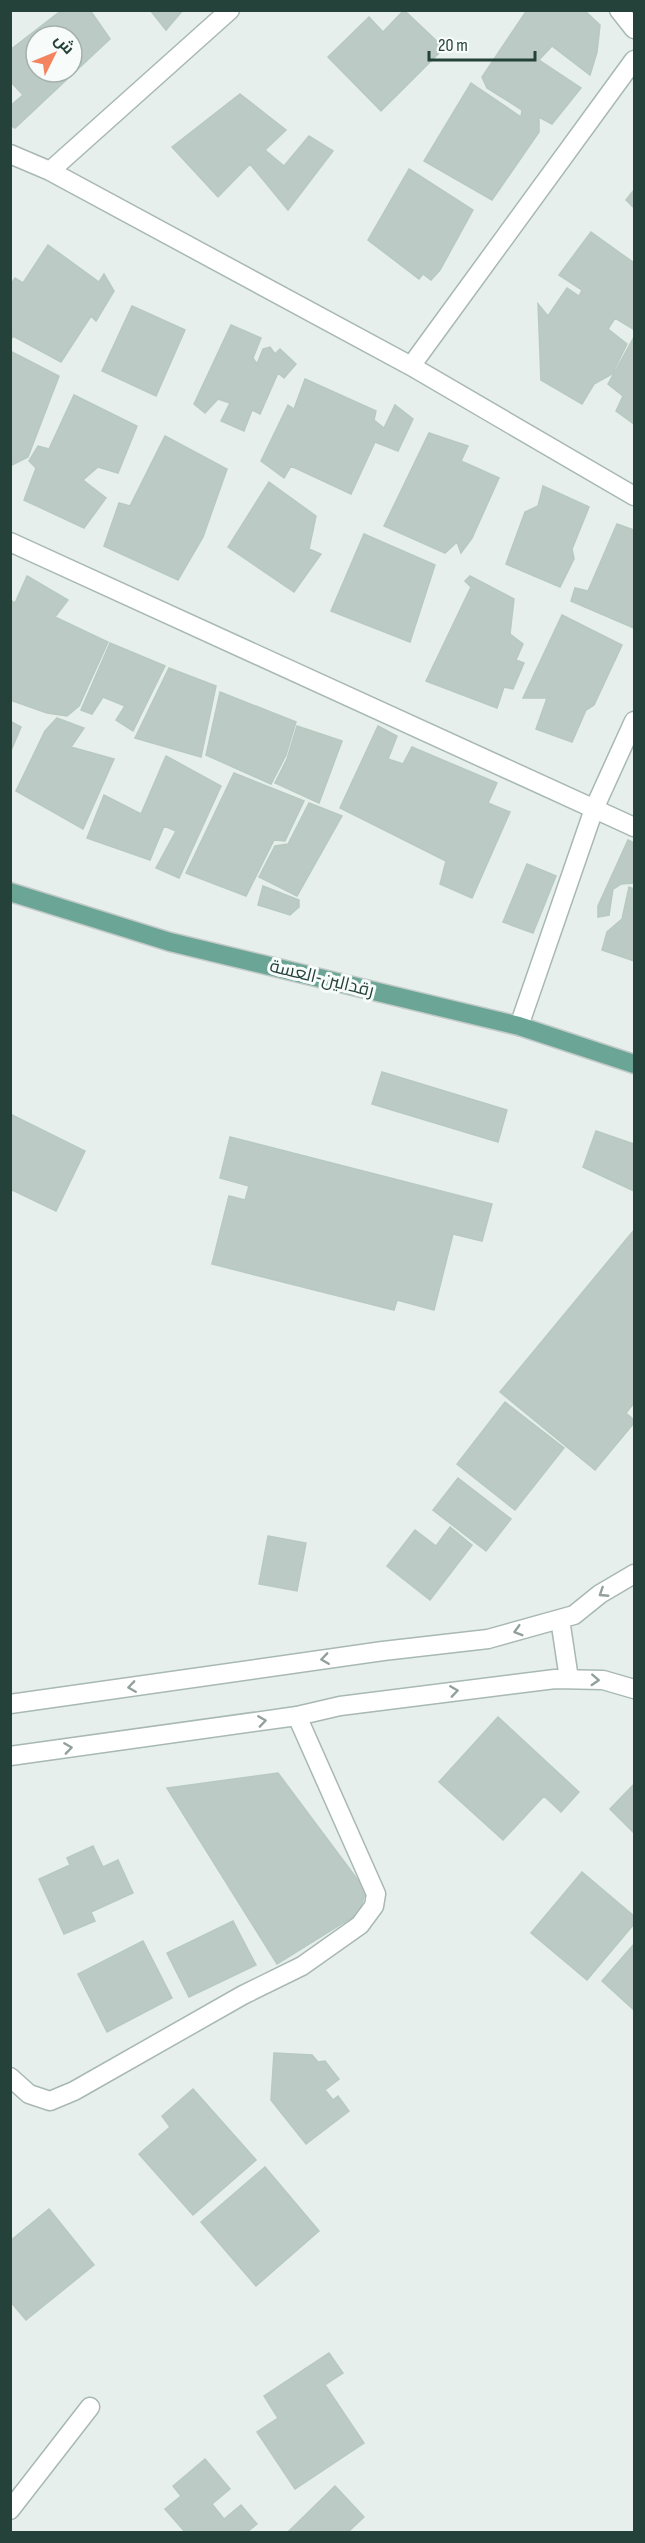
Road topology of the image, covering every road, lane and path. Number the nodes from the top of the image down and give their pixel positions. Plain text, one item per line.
1 (230, 10) edge
2 (619, 10) edge
3 (634, 29) edge
4 (634, 60) edge
5 (10, 154) edge
6 (50, 171) junction
7 (411, 366) junction
8 (634, 496) edge
9 (10, 542) edge
10 (634, 721) edge
11 (594, 809) junction
12 (634, 827) edge
13 (10, 892) edge
14 (519, 1026) junction
15 (634, 1064) edge
16 (634, 1574) edge
17 (560, 1619) junction
18 (569, 1679) junction
19 (634, 1689) edge
20 (10, 1704) edge
21 (297, 1716) junction
22 (10, 1756) edge
23 (10, 2077) edge
24 (90, 2407) dead end
25 (10, 2510) edge

1 - 6 street
2 - 3 street
4 - 7 street
5 - 6 street
6 - 7 street
7 - 8 street
9 - 11 street
10 - 11 street
11 - 12 street
11 - 14 street
13 - 14 main road, رقدالين-العسة
14 - 15 main road, رقدالين-العسة
16 -> 17 street
17 - 18 street
17 -> 20 street
18 -> 19 street
21 -> 18 street
22 -> 21 street
21 - 23 street
24 - 25 street

